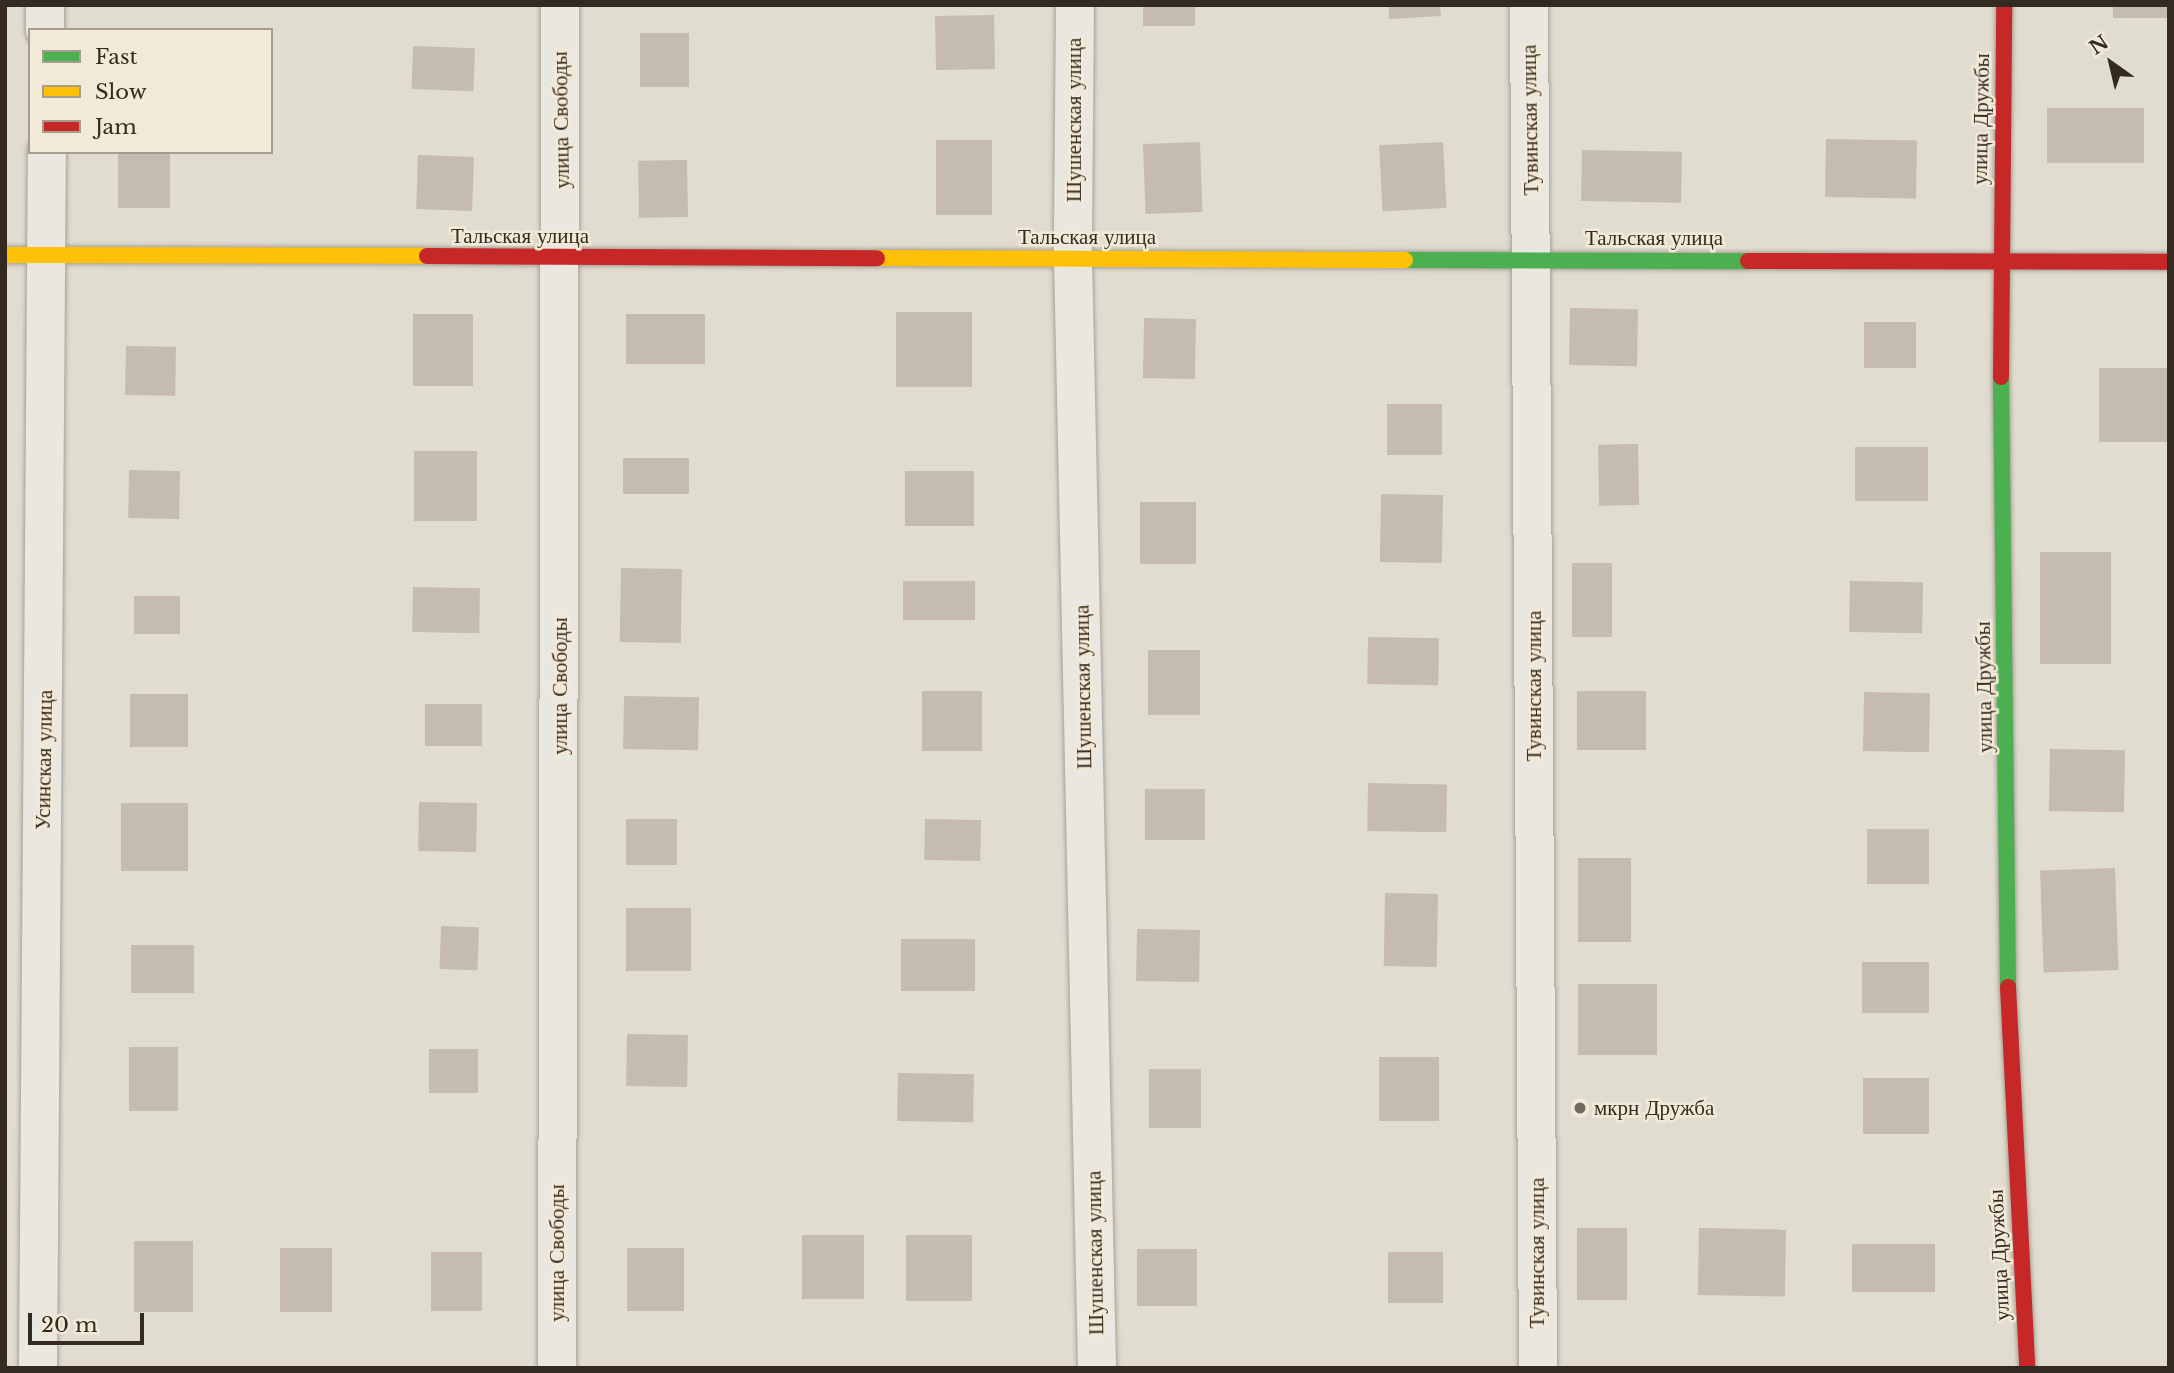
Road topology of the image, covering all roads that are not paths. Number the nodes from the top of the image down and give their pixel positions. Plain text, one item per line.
1 (45, 5) edge
2 (560, 5) edge
3 (1075, 5) edge
4 (1529, 5) edge
5 (2004, 5) edge
6 (45, 28) edge
7 (47, 154) edge
8 (5, 255) edge
9 (49, 255) junction
10 (562, 257) junction
11 (1073, 258) junction
12 (2000, 258) junction
13 (1531, 259) junction
14 (2169, 262) edge
15 (38, 1368) edge
16 (556, 1368) edge
17 (1097, 1368) edge
18 (1538, 1368) edge
19 (2027, 1368) edge

1 - 6 street
2 - 10 street, улица Свободы
3 - 11 street, Шушенская улица
4 - 13 street, Тувинская улица
5 - 12 street, улица Дружбы
7 - 9 street, Усинская улица
8 - 9 street, Тальская улица
9 - 10 street, Тальская улица
9 - 15 street, Усинская улица
10 - 11 street, Тальская улица
10 - 16 street, улица Свободы
11 - 13 street, Тальская улица
11 - 17 street, Шушенская улица
12 - 13 street, Тальская улица
12 - 14 street, Тальская улица
12 - 19 street, улица Дружбы
13 - 18 street, Тувинская улица

